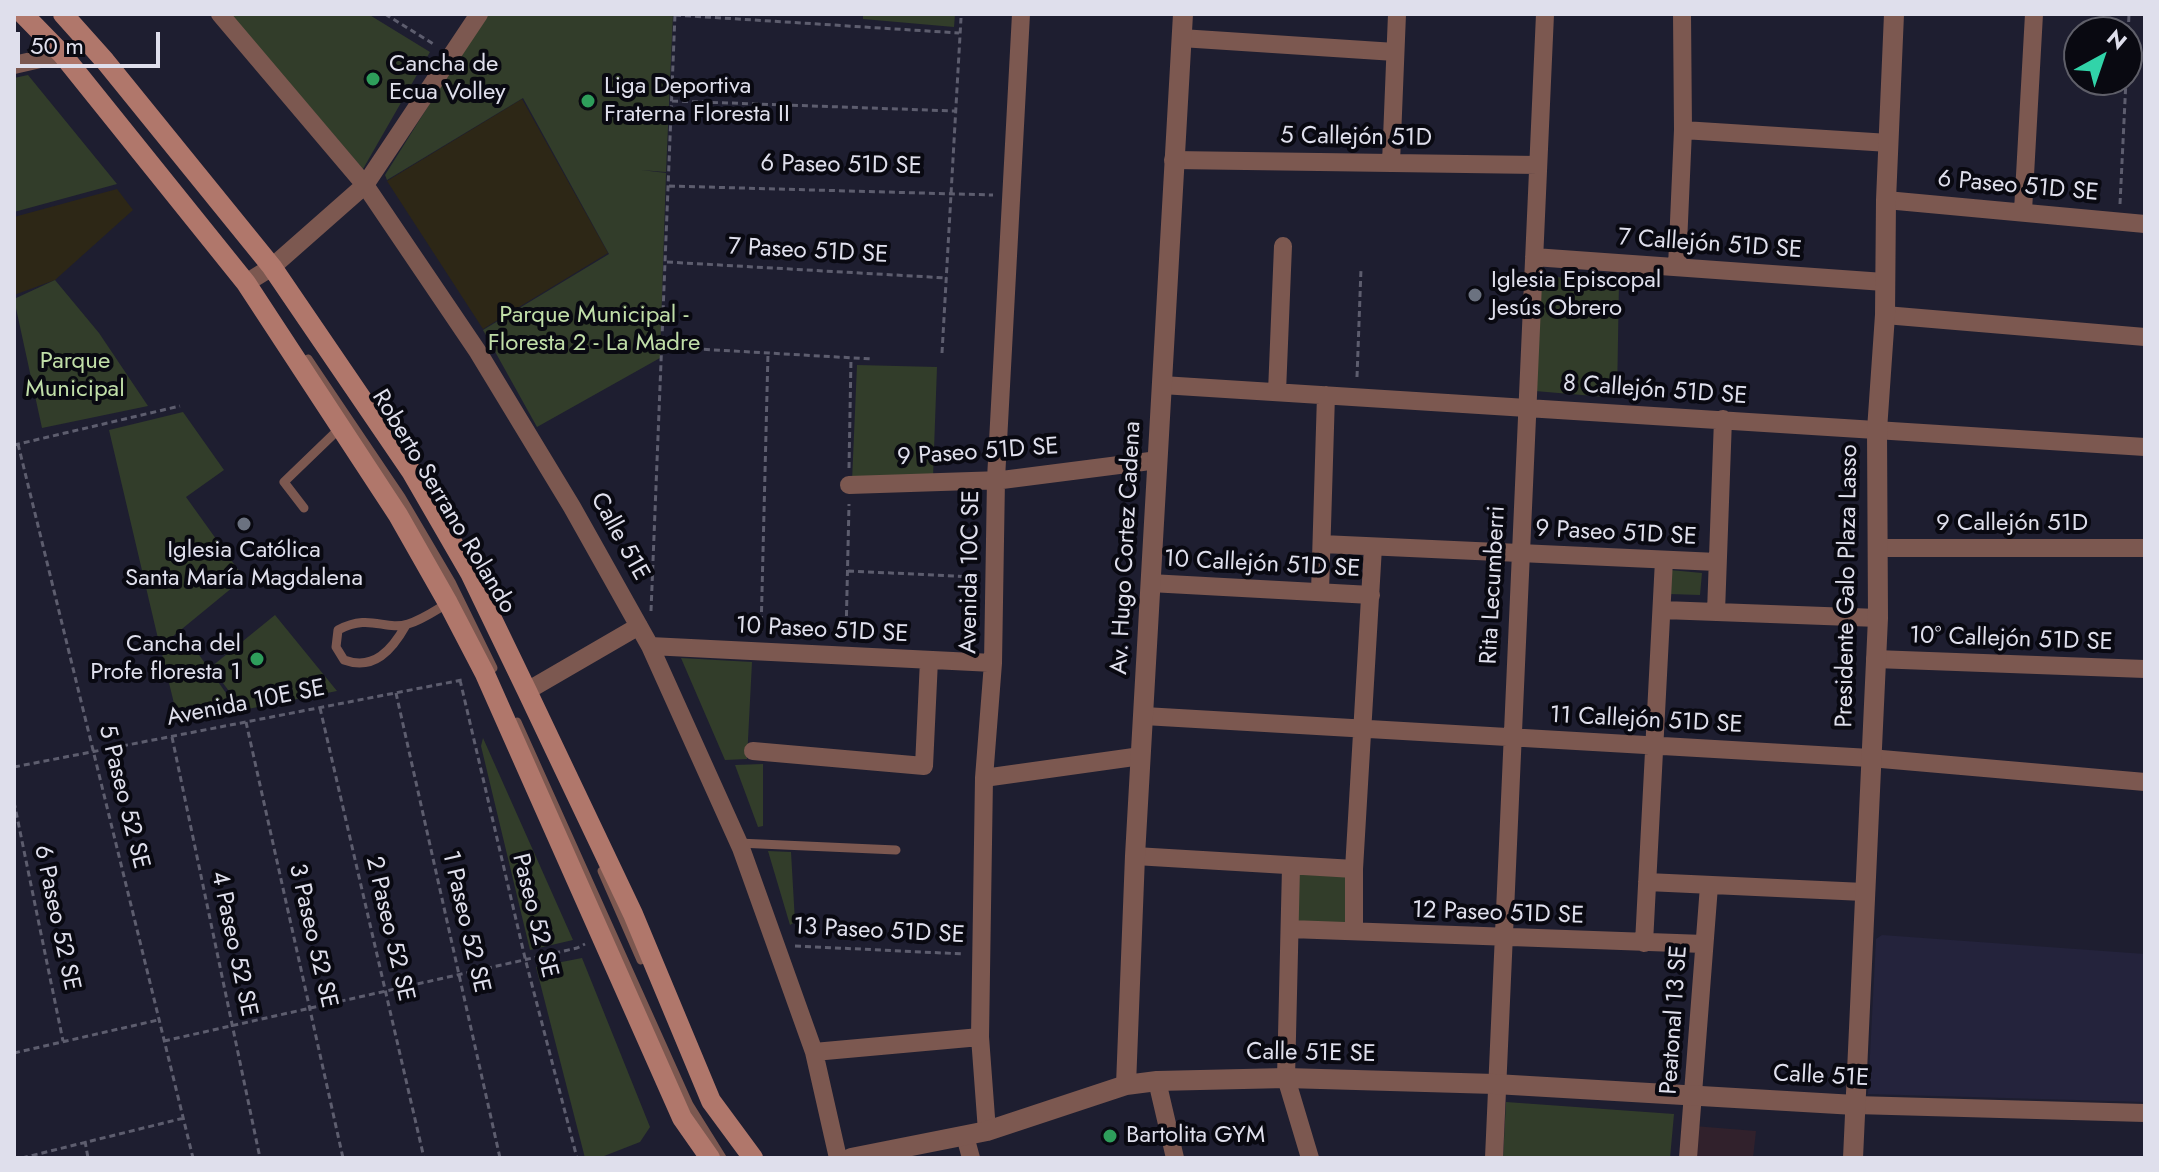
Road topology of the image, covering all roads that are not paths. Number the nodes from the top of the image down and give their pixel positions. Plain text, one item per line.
1 (23, 14) edge
2 (36, 14) edge
3 (51, 14) edge
4 (63, 14) edge
5 (220, 14) edge
6 (479, 14) edge
7 (1021, 14) edge
8 (1183, 14) edge
9 (1397, 14) edge
10 (1545, 14) edge
11 (1682, 14) edge
12 (1894, 14) edge
13 (2034, 14) edge
14 (1181, 38) junction
15 (1395, 52) junction
16 (62, 54) junction
17 (14, 65) edge
18 (1683, 130) junction
19 (1889, 143) junction
20 (1173, 160) junction
21 (1391, 163) junction
22 (1538, 165) junction
23 (365, 185) junction
24 (1886, 200) junction
25 (2023, 211) junction
26 (2145, 224) edge
27 (1283, 246) dead end
28 (1534, 257) junction
29 (1677, 267) junction
30 (260, 275) junction
31 (1884, 282) junction
32 (1885, 315) junction
33 (2145, 337) edge
34 (1162, 385) junction
35 (1277, 392) junction
36 (1326, 395) junction
37 (1527, 407) junction
38 (1723, 419) junction
39 (340, 428) junction
40 (1877, 430) junction
41 (2145, 447) edge
42 (1158, 460) junction
43 (996, 479) junction
44 (849, 485) road end
45 (304, 508) dead end
46 (1322, 544) junction
47 (1373, 547) junction
48 (1880, 548) junction
49 (2145, 548) edge
50 (1520, 553) junction
51 (1664, 560) junction
52 (1717, 562) junction
53 (1150, 583) junction
54 (1320, 592) junction
55 (1371, 595) junction
56 (448, 603) junction
57 (1663, 610) junction
58 (1716, 612) junction
59 (1878, 618) junction
60 (645, 621) junction
61 (406, 625) junction
62 (650, 646) junction
63 (1875, 659) junction
64 (929, 660) junction
65 (993, 663) junction
66 (2145, 669) edge
67 (527, 691) junction
68 (1144, 716) junction
69 (1362, 729) junction
70 (1512, 738) junction
71 (1654, 746) junction
72 (753, 751) dead end
73 (1141, 756) junction
74 (1870, 758) junction
75 (984, 778) junction
76 (2145, 782) edge
77 (738, 843) junction
78 (896, 850) dead end
79 (1135, 856) junction
80 (1291, 867) junction
81 (1354, 869) junction
82 (1647, 882) junction
83 (1709, 886) junction
84 (1864, 892) junction
85 (1290, 929) junction
86 (1354, 931) junction
87 (1502, 939) junction
88 (1644, 943) junction
89 (1704, 944) junction
90 (980, 1037) junction
91 (814, 1052) junction
92 (1286, 1078) junction
93 (1157, 1081) junction
94 (1495, 1084) junction
95 (1126, 1085) junction
96 (1693, 1097) junction
97 (1855, 1105) junction
98 (2145, 1113) edge
99 (987, 1131) junction
100 (965, 1136) junction
101 (710, 1158) edge
102 (722, 1158) edge
103 (742, 1158) edge
104 (753, 1158) edge
105 (838, 1158) edge
106 (851, 1158) edge
107 (971, 1158) edge
108 (1175, 1158) edge
109 (1310, 1158) edge
110 (1494, 1158) edge
111 (1688, 1158) edge
112 (1853, 1158) edge

1 - 16 main road, Roberto Serrano Rolando
2 - 30 lane, Roberto Serrano Rolando
3 - 30 lane, Roberto Serrano Rolando
4 - 30 main road, Roberto Serrano Rolando
5 - 23 street, Calle 51E
6 - 23 street
7 - 43 street, Avenida 10C SE
8 - 14 street, Av. Hugo Cortez Cadena
9 - 15 street
10 - 22 street, Rita Lecumberri
11 - 18 street
12 - 19 street, Presidente Galo Plaza Lasso
13 - 25 street
14 - 15 street
14 - 20 street, Av. Hugo Cortez Cadena
15 - 21 street
16 - 17 street
16 - 30 main road, Roberto Serrano Rolando
18 - 19 street
18 - 29 street
19 - 24 street, Presidente Galo Plaza Lasso
20 - 21 street, 5 Callejón 51D
20 - 34 street, Av. Hugo Cortez Cadena
21 - 22 street, 5 Callejón 51D
22 - 28 street, Rita Lecumberri
23 - 30 street
23 - 60 street, Calle 51E
24 - 25 street, 6 Paseo 51D SE
24 - 31 street, Presidente Galo Plaza Lasso
25 - 26 street, 6 Paseo 51D SE
27 - 35 street
28 - 29 street, 7 Callejón 51D SE
28 - 37 street, Rita Lecumberri
29 - 31 street, 7 Callejón 51D SE
30 - 39 main road, Roberto Serrano Rolando
30 - 67 main road, Roberto Serrano Rolando
30 - 102 lane, Roberto Serrano Rolando
30 - 103 lane, Roberto Serrano Rolando
31 - 32 street, Presidente Galo Plaza Lasso
32 - 33 street
32 - 40 street, Presidente Galo Plaza Lasso
34 - 35 street, 8 Callejón 51D SE
34 - 42 street, Av. Hugo Cortez Cadena
35 - 36 street, 8 Callejón 51D SE
36 - 37 street, 8 Callejón 51D SE
36 - 46 street
37 - 38 street, 8 Callejón 51D SE
37 - 50 street, Rita Lecumberri
38 - 40 street, 8 Callejón 51D SE
38 - 52 street
39 - 45 lane
39 - 56 main road, Roberto Serrano Rolando
40 - 41 street, 8 Callejón 51D SE
40 - 48 street, Presidente Galo Plaza Lasso
42 - 43 street, 9 Paseo 51D SE
42 - 53 street, Av. Hugo Cortez Cadena
43 - 44 street, 9 Paseo 51D SE
43 - 65 street, Avenida 10C SE
46 - 47 street, 9 Paseo 51D SE
46 - 54 street
47 - 50 street, 9 Paseo 51D SE
47 - 55 street
48 - 49 street, 9 Callejón 51D
48 - 59 street, Presidente Galo Plaza Lasso
50 - 51 street, 9 Paseo 51D SE
50 - 70 street, Rita Lecumberri
51 - 52 street, 9 Paseo 51D SE
51 - 57 street
52 - 58 street
53 - 54 street, 10 Callejón 51D SE
53 - 68 street, Av. Hugo Cortez Cadena
54 - 55 street, 10 Callejón 51D SE
55 - 69 street
56 - 61 lane
56 - 101 main road, Roberto Serrano Rolando
57 - 58 street, 10° Callejón 51D SE
57 - 71 street
58 - 59 street, 10° Callejón 51D SE
59 - 63 street, Presidente Galo Plaza Lasso
60 - 62 street, Calle 51E
60 - 67 street
61 - 61 lane
62 - 64 street, 10 Paseo 51D SE
62 - 77 street, Calle 51E
63 - 66 street, 10° Callejón 51D SE
63 - 74 street, Presidente Galo Plaza Lasso
64 - 65 street, 10 Paseo 51D SE
64 - 72 street
65 - 75 street, Avenida 10C SE
67 - 104 main road, Roberto Serrano Rolando
68 - 69 street, 11 Callejón 51D SE
68 - 73 street, Av. Hugo Cortez Cadena
69 - 70 street, 11 Callejón 51D SE
69 - 81 street
70 - 71 street, 11 Callejón 51D SE
70 - 87 street, Rita Lecumberri
71 - 74 street, 11 Callejón 51D SE
71 - 82 street
73 - 75 street
73 - 79 street, Av. Hugo Cortez Cadena
74 - 76 street, 11 Callejón 51D SE
74 - 84 street, Presidente Galo Plaza Lasso
75 - 90 street, Avenida 10C SE
77 - 78 lane
77 - 91 street, Calle 51E
79 - 80 street
79 - 95 street, Av. Hugo Cortez Cadena
80 - 81 street
80 - 85 street
81 - 86 street
82 - 83 street
82 - 88 street
83 - 84 street
83 - 89 street, Peatonal 13 SE
84 - 97 street, Presidente Galo Plaza Lasso
85 - 86 street, 12 Paseo 51D SE
85 - 92 street
86 - 87 street, 12 Paseo 51D SE
87 - 88 street, 12 Paseo 51D SE
87 - 94 street, Rita Lecumberri
88 - 89 street, 12 Paseo 51D SE
89 - 96 street, Peatonal 13 SE
90 - 91 street
90 - 99 street, Avenida 10C SE
91 - 105 street, Calle 51E
92 - 93 street, Calle 51E SE
92 - 94 street, Calle 51E SE
92 - 109 street
93 - 95 street, Calle 51E SE
93 - 108 street
94 - 96 street, Calle 51E
94 - 110 street, Rita Lecumberri
95 - 99 street, Calle 51E SE
96 - 97 street, Calle 51E
96 - 111 street, Peatonal 13 SE
97 - 98 street, Calle 51E
97 - 112 street, Presidente Galo Plaza Lasso
99 - 100 street, Calle 51E SE
100 - 106 street, Calle 51E SE
100 - 107 street

